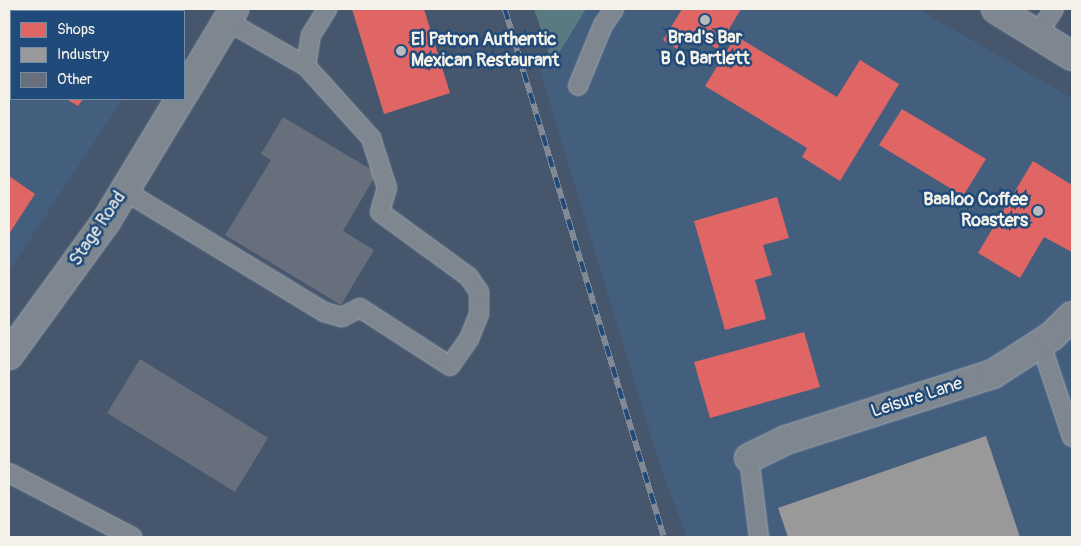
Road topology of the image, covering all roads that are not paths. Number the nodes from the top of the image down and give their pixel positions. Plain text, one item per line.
1 (327, 9) edge
2 (614, 9) edge
3 (996, 9) edge
4 (1054, 9) edge
5 (231, 15) edge
6 (1037, 35) junction
7 (1072, 56) edge
8 (306, 66) junction
9 (578, 86) dead end
10 (185, 91) edge
11 (179, 100) edge
12 (125, 191) junction
13 (1072, 316) edge
14 (1041, 344) junction
15 (9, 355) edge
16 (1072, 437) edge
17 (750, 458) joint
18 (9, 472) edge
19 (132, 537) edge
20 (759, 537) edge

1 - 8 lane
2 - 9 lane
3 - 6 street
4 - 6 lane
5 - 8 lane
5 - 10 street
6 - 7 street
8 - 12 lane
11 - 12 street, Stage Road
12 - 15 street, Stage Road
13 - 14 street, Leisure Lane
14 - 16 lane
14 - 17 street, Leisure Lane
17 - 20 lane
18 - 19 lane

